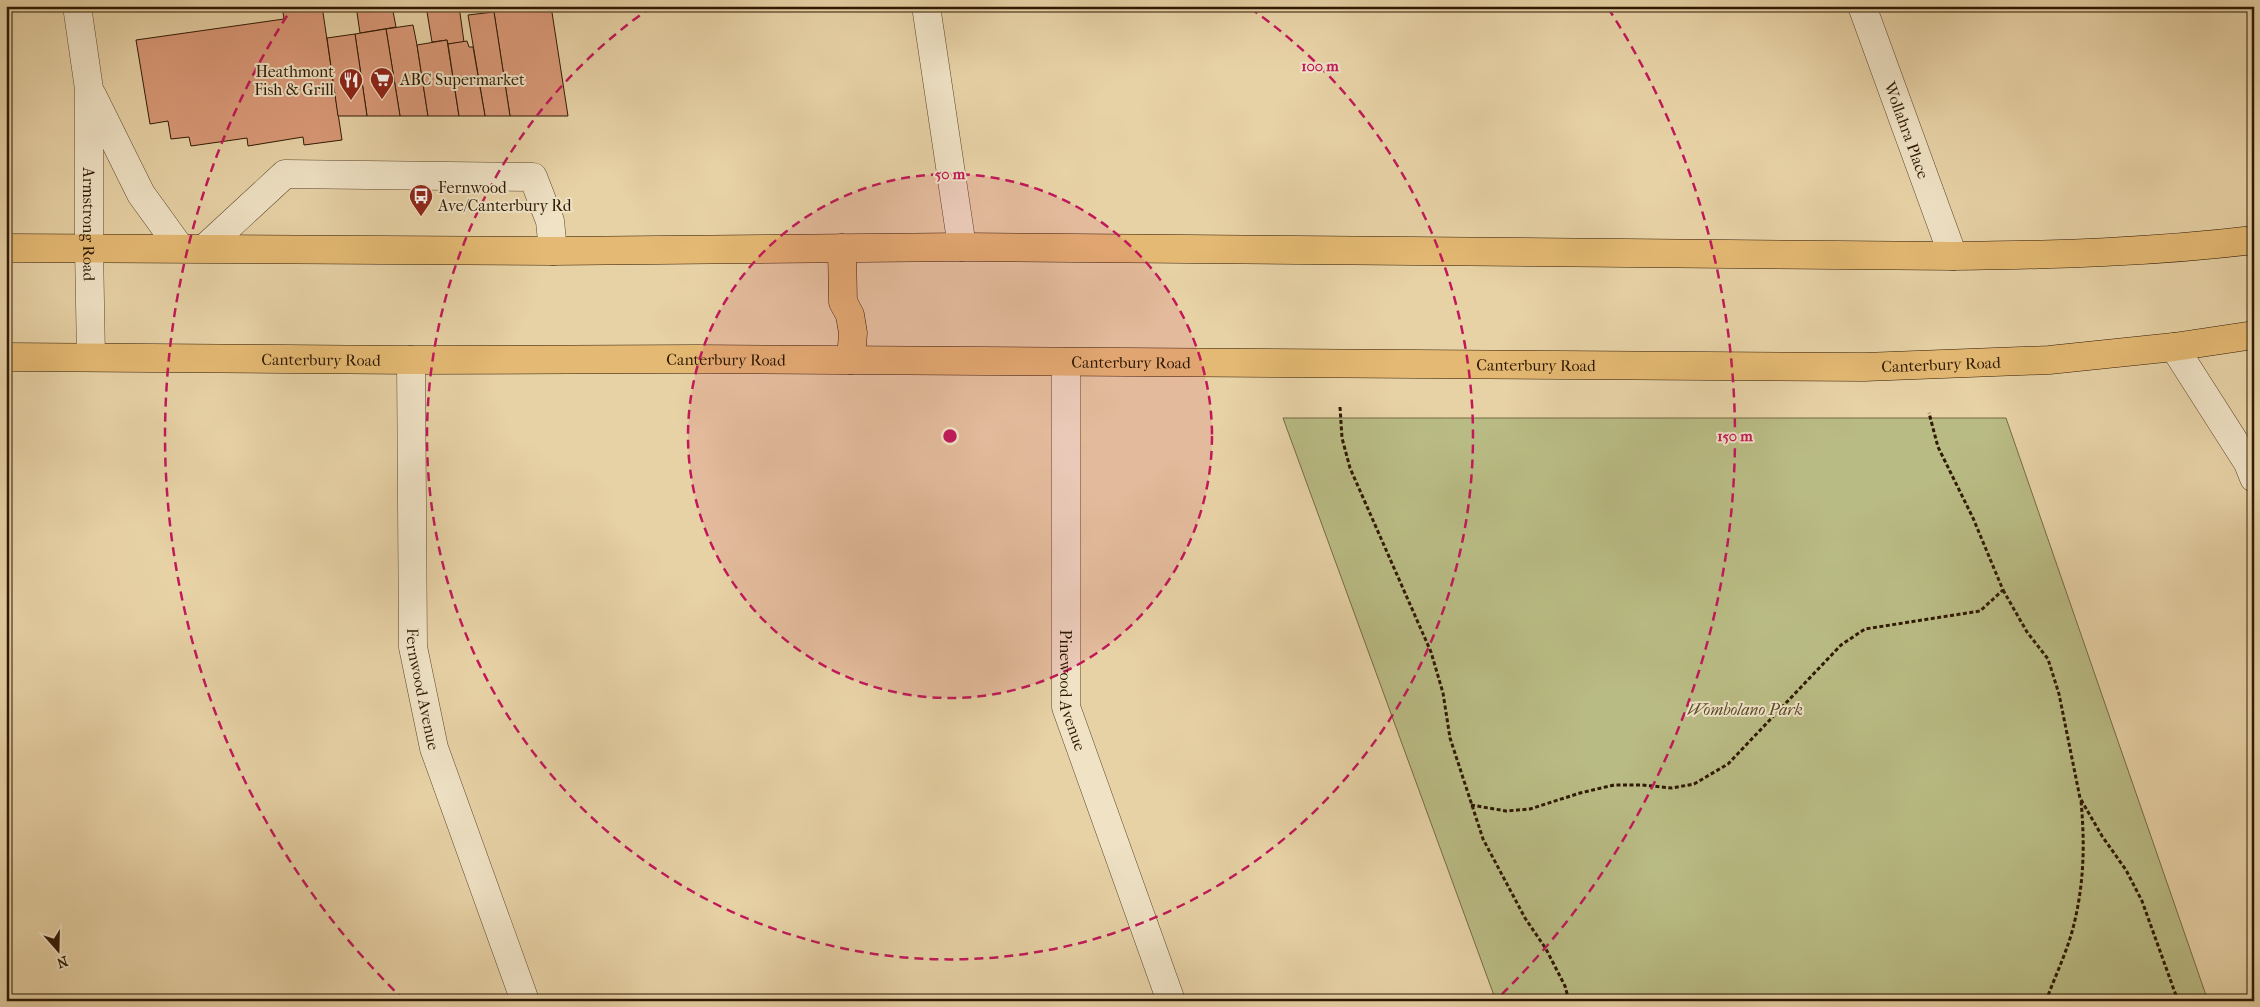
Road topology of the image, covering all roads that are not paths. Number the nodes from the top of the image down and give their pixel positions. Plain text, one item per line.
1 (77, 6) edge
2 (926, 6) edge
3 (1862, 6) edge
4 (89, 89) junction
5 (2254, 240) edge
6 (962, 247) junction
7 (6, 248) edge
8 (89, 248) junction
9 (193, 248) junction
10 (842, 248) junction
11 (553, 251) junction
12 (1953, 256) junction
13 (2254, 335) edge
14 (2174, 347) junction
15 (6, 357) edge
16 (91, 357) junction
17 (411, 360) junction
18 (851, 360) junction
19 (1066, 362) junction
20 (2252, 461) edge
21 (525, 1001) edge
22 (1171, 1001) edge

1 - 4 street, Armstrong Road
2 - 6 street
3 - 12 street, Wollahra Place
4 - 8 street, Armstrong Road
4 - 9 street, Armstrong Road
5 - 12 main road
6 - 10 main road
6 - 12 main road
7 - 8 main road
8 - 9 main road
8 - 16 street, Armstrong Road
9 - 11 main road
9 - 11 street
10 - 11 main road
10 - 18 main road
13 - 14 main road, Canterbury Road
14 - 19 main road, Canterbury Road
14 - 20 street
15 - 16 main road, Canterbury Road
16 - 17 main road, Canterbury Road
17 - 18 main road, Canterbury Road
17 - 21 street, Fernwood Avenue
18 - 19 main road, Canterbury Road
19 - 22 street, Pinewood Avenue

